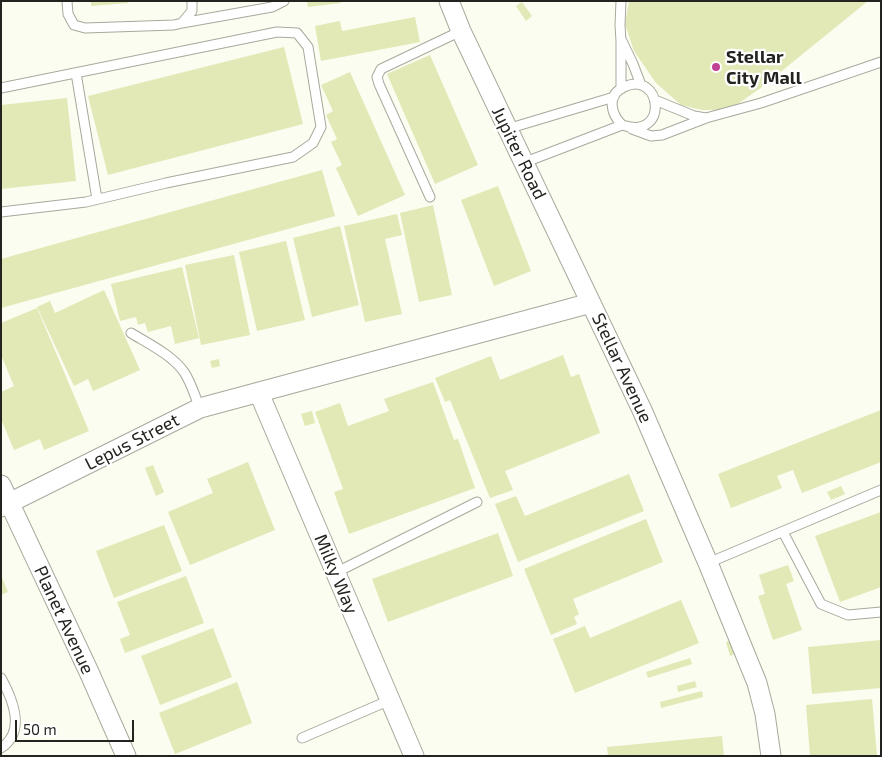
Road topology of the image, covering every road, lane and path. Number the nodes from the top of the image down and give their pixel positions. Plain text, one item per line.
1 (67, 1) edge
2 (192, 1) edge
3 (284, 1) edge
4 (449, 1) edge
5 (621, 1) edge
6 (182, 24) junction
7 (460, 31) junction
8 (622, 41) junction
9 (881, 62) edge
10 (76, 73) junction
11 (641, 85) junction
12 (1, 88) edge
13 (621, 88) junction
14 (614, 97) junction
15 (655, 100) junction
16 (706, 118) junction
17 (622, 125) junction
18 (632, 128) junction
19 (507, 129) junction
20 (524, 163) junction
21 (430, 197) dead end
22 (97, 199) junction
23 (1, 212) edge
24 (591, 303) junction
25 (131, 333) dead end
26 (259, 393) junction
27 (200, 408) junction
28 (1, 485) edge
29 (881, 490) edge
30 (477, 502) dead end
31 (6, 505) edge
32 (783, 532) junction
33 (708, 564) junction
34 (335, 572) junction
35 (881, 612) edge
36 (1, 678) edge
37 (390, 700) junction
38 (302, 738) dead end
39 (1, 748) edge
40 (126, 756) edge
41 (414, 756) edge
42 (771, 756) edge

1 - 6 lane
2 - 6 lane
3 - 6 lane
4 - 7 street, Jupiter Road
5 - 8 lane
7 - 19 street, Jupiter Road
7 - 21 lane
8 - 11 lane
8 - 13 lane
9 - 16 lane
10 - 12 lane
10 - 22 lane
10 - 22 lane
11 - 13 lane
11 - 15 lane
13 - 14 lane
14 - 17 lane
14 - 19 lane
15 - 16 lane
15 - 18 lane
16 - 18 lane
17 - 18 lane
17 - 20 lane
19 - 20 street, Jupiter Road
20 - 24 street, Jupiter Road
22 - 23 lane
24 - 26 street, Stellar Avenue
24 - 33 street, Stellar Avenue
25 - 27 lane
26 - 27 street, Lepus Street
26 - 34 street, Milky Way
27 - 31 street, Lepus Street
28 - 31 street, Planet Avenue
29 - 32 lane
30 - 34 lane
31 - 40 street, Planet Avenue
32 - 33 lane
32 - 35 lane
33 - 42 street, Stellar Avenue
34 - 37 street, Milky Way
36 - 39 lane
37 - 38 lane
37 - 41 street, Milky Way

